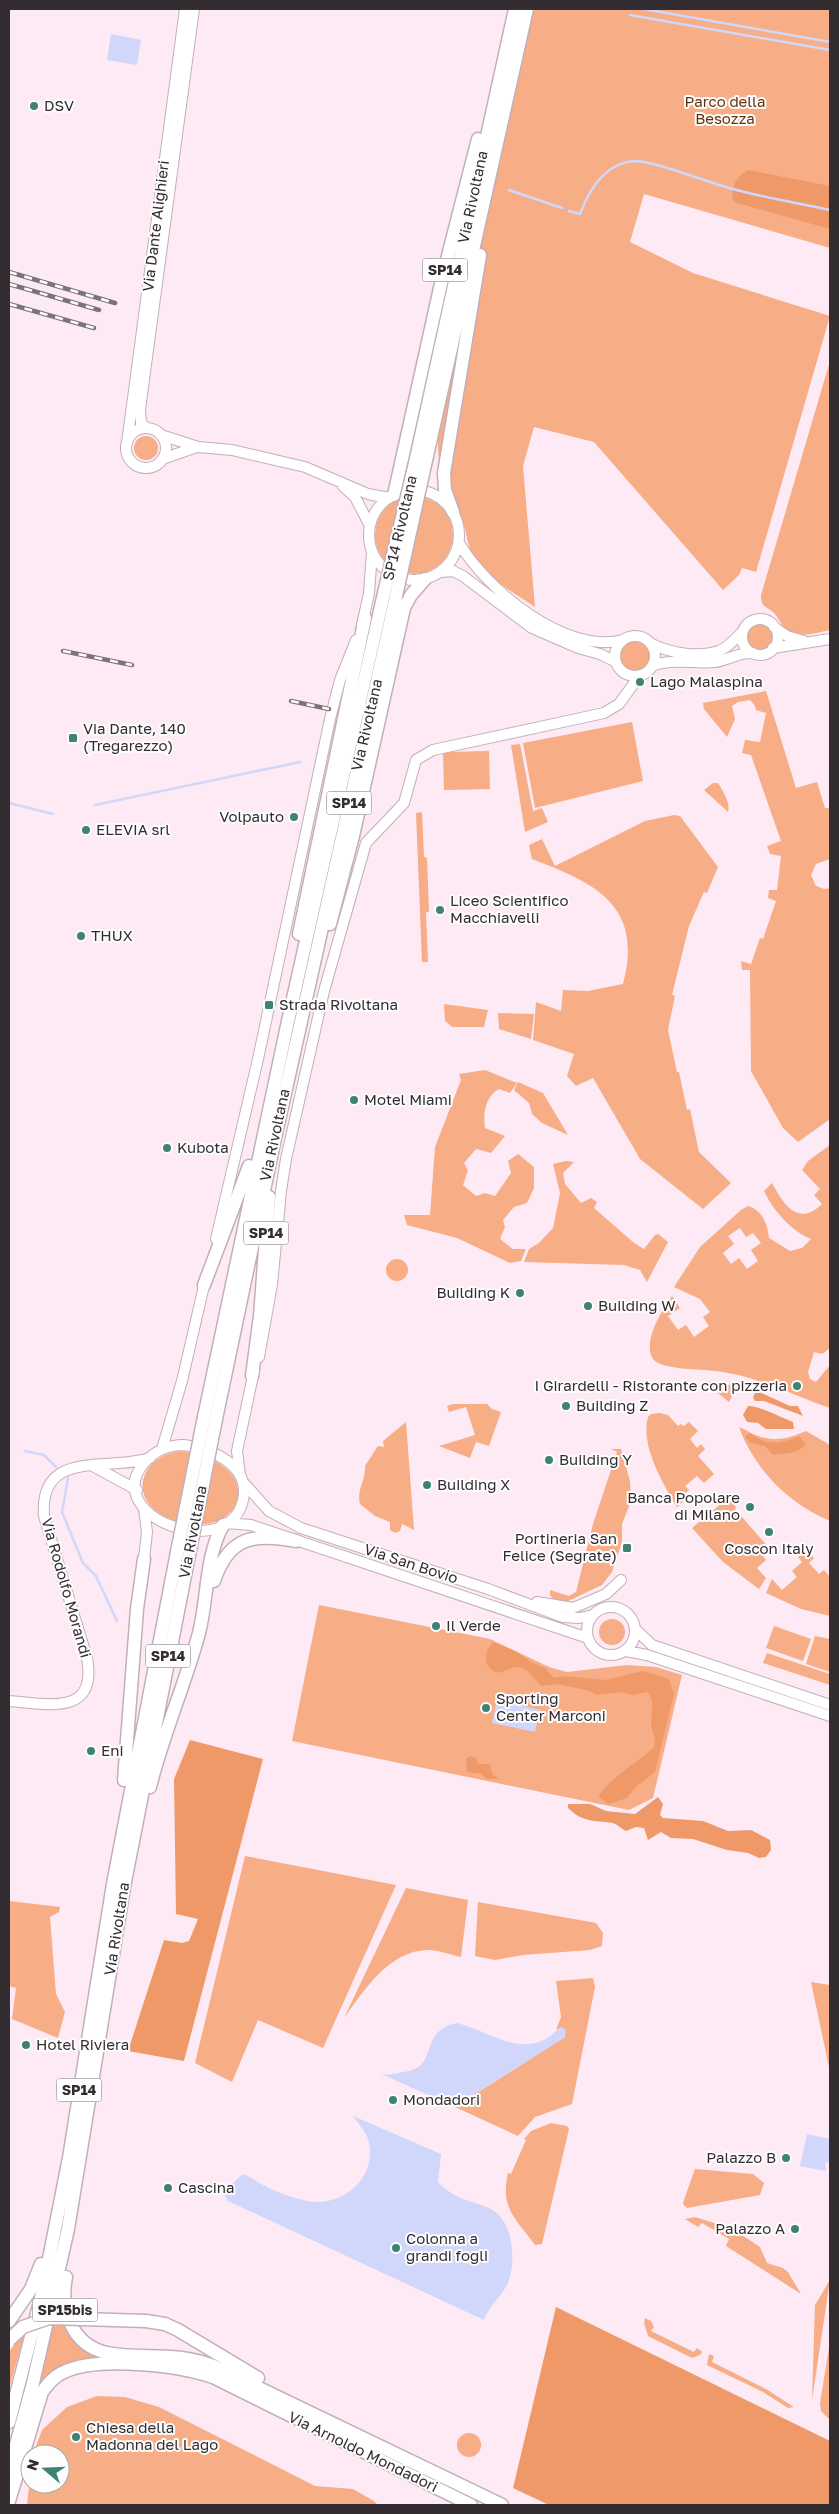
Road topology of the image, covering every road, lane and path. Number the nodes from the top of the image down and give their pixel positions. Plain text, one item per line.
1 (185, 9) edge
2 (194, 9) edge
3 (515, 9) edge
4 (527, 9) edge
5 (506, 49) junction
6 (514, 66) junction
7 (147, 428) junction
8 (161, 435) junction
9 (127, 443) junction
10 (198, 446) junction
11 (162, 460) junction
12 (420, 464) junction
13 (335, 479) junction
14 (392, 496) junction
15 (453, 512) junction
16 (370, 526) junction
17 (459, 543) junction
18 (372, 552) junction
19 (441, 572) junction
20 (425, 580) junction
21 (390, 595) junction
22 (365, 618) junction
23 (774, 627) junction
24 (743, 630) junction
25 (830, 639) edge
26 (623, 640) junction
27 (818, 642) junction
28 (650, 644) junction
29 (773, 648) junction
30 (752, 653) junction
31 (616, 662) junction
32 (652, 666) junction
33 (640, 675) junction
34 (296, 983) junction
35 (303, 1010) junction
36 (288, 1021) junction
37 (285, 1090) junction
38 (204, 1285) junction
39 (252, 1376) junction
40 (210, 1418) junction
41 (162, 1449) junction
42 (150, 1458) junction
43 (92, 1466) junction
44 (241, 1478) junction
45 (137, 1490) junction
46 (143, 1506) junction
47 (225, 1524) junction
48 (296, 1541) junction
49 (183, 1554) junction
50 (144, 1559) joint
51 (621, 1580) dead end
52 (488, 1589) junction
53 (593, 1615) junction
54 (202, 1616) junction
55 (636, 1630) junction
56 (588, 1638) junction
57 (626, 1651) junction
58 (9, 1701) edge
59 (830, 1704) edge
60 (830, 1716) edge
61 (124, 1887) junction
62 (111, 1897) junction
63 (97, 2052) junction
64 (66, 2172) junction
65 (9, 2321) edge
66 (9, 2340) edge
67 (294, 2404) junction
68 (9, 2422) edge
69 (9, 2470) edge
70 (9, 2501) edge
71 (471, 2505) edge
72 (502, 2505) edge

1 - 9 street, Via Dante Alighieri
2 - 7 street, Via Dante Alighieri
3 - 5 highway, SP14
4 - 6 highway, SP14
5 - 12 highway, Via Rivoltana / SP14
5 - 14 highway, SP14
6 - 12 highway, Via Rivoltana / SP14
6 - 15 highway, SP14
7 - 8 street
7 - 9 street
8 - 10 street
8 - 11 street
9 - 11 street
10 - 11 street
10 - 13 street
12 - 21 highway, SP14 Rivoltana / SP14, bridge
13 - 14 street
13 - 16 street
14 - 15 street
14 - 16 street
15 - 17 street
16 - 18 street
17 - 19 street
17 - 26 street
18 - 20 street
18 - 22 street, SP14
19 - 20 street
19 - 31 street
20 - 35 highway, SP14
21 - 34 highway, Via Rivoltana / SP14
21 - 35 highway, Via Rivoltana / SP14
22 - 34 highway, SP14
22 - 38 street
23 - 24 street
23 - 27 street
23 - 29 street
24 - 28 street
24 - 30 street
25 - 27 street
26 - 28 street
26 - 31 street
27 - 29 street
28 - 32 street
29 - 30 street
30 - 32 street
31 - 33 street
32 - 33 street
33 - 39 street
34 - 36 highway, Via Rivoltana / SP14
35 - 37 highway, Via Rivoltana / SP14
36 - 38 highway, SP14
36 - 40 highway, Via Rivoltana / SP14
37 - 39 highway, SP14
37 - 40 highway, Via Rivoltana / SP14
38 - 41 street
39 - 44 street
40 - 49 highway, Via Rivoltana / SP14, bridge
41 - 42 street
41 - 44 street
42 - 43 street, Via Rodolfo Morandi
42 - 45 street
43 - 45 street
43 - 58 street, Via Rodolfo Morandi
44 - 47 street
44 - 52 street, Via San Bovio
45 - 46 street
46 - 47 street
46 - 50 street
47 - 48 street, Via San Bovio
47 - 54 highway
48 - 54 highway
48 - 56 street, Via San Bovio
49 - 61 highway, Via Rivoltana / SP14
49 - 62 highway, Via Rivoltana / SP14
50 - 62 highway, SP14
51 - 52 street
52 - 53 street, Via San Bovio
53 - 55 street
53 - 56 street
54 - 61 highway
55 - 57 street
55 - 59 street
56 - 57 street
57 - 60 street
61 - 63 highway, Via Rivoltana / SP14
62 - 64 highway, Via Rivoltana / SP14
63 - 67 highway, SP15bis
63 - 69 highway, Via Rivoltana / SP14
64 - 65 highway, SP14
64 - 68 highway, Via Rivoltana / SP14
66 - 67 highway, SP15bis, bridge
67 - 72 highway, Via Arnoldo Mondadori / SP15bis
70 - 71 highway, Via Arnoldo Mondadori

